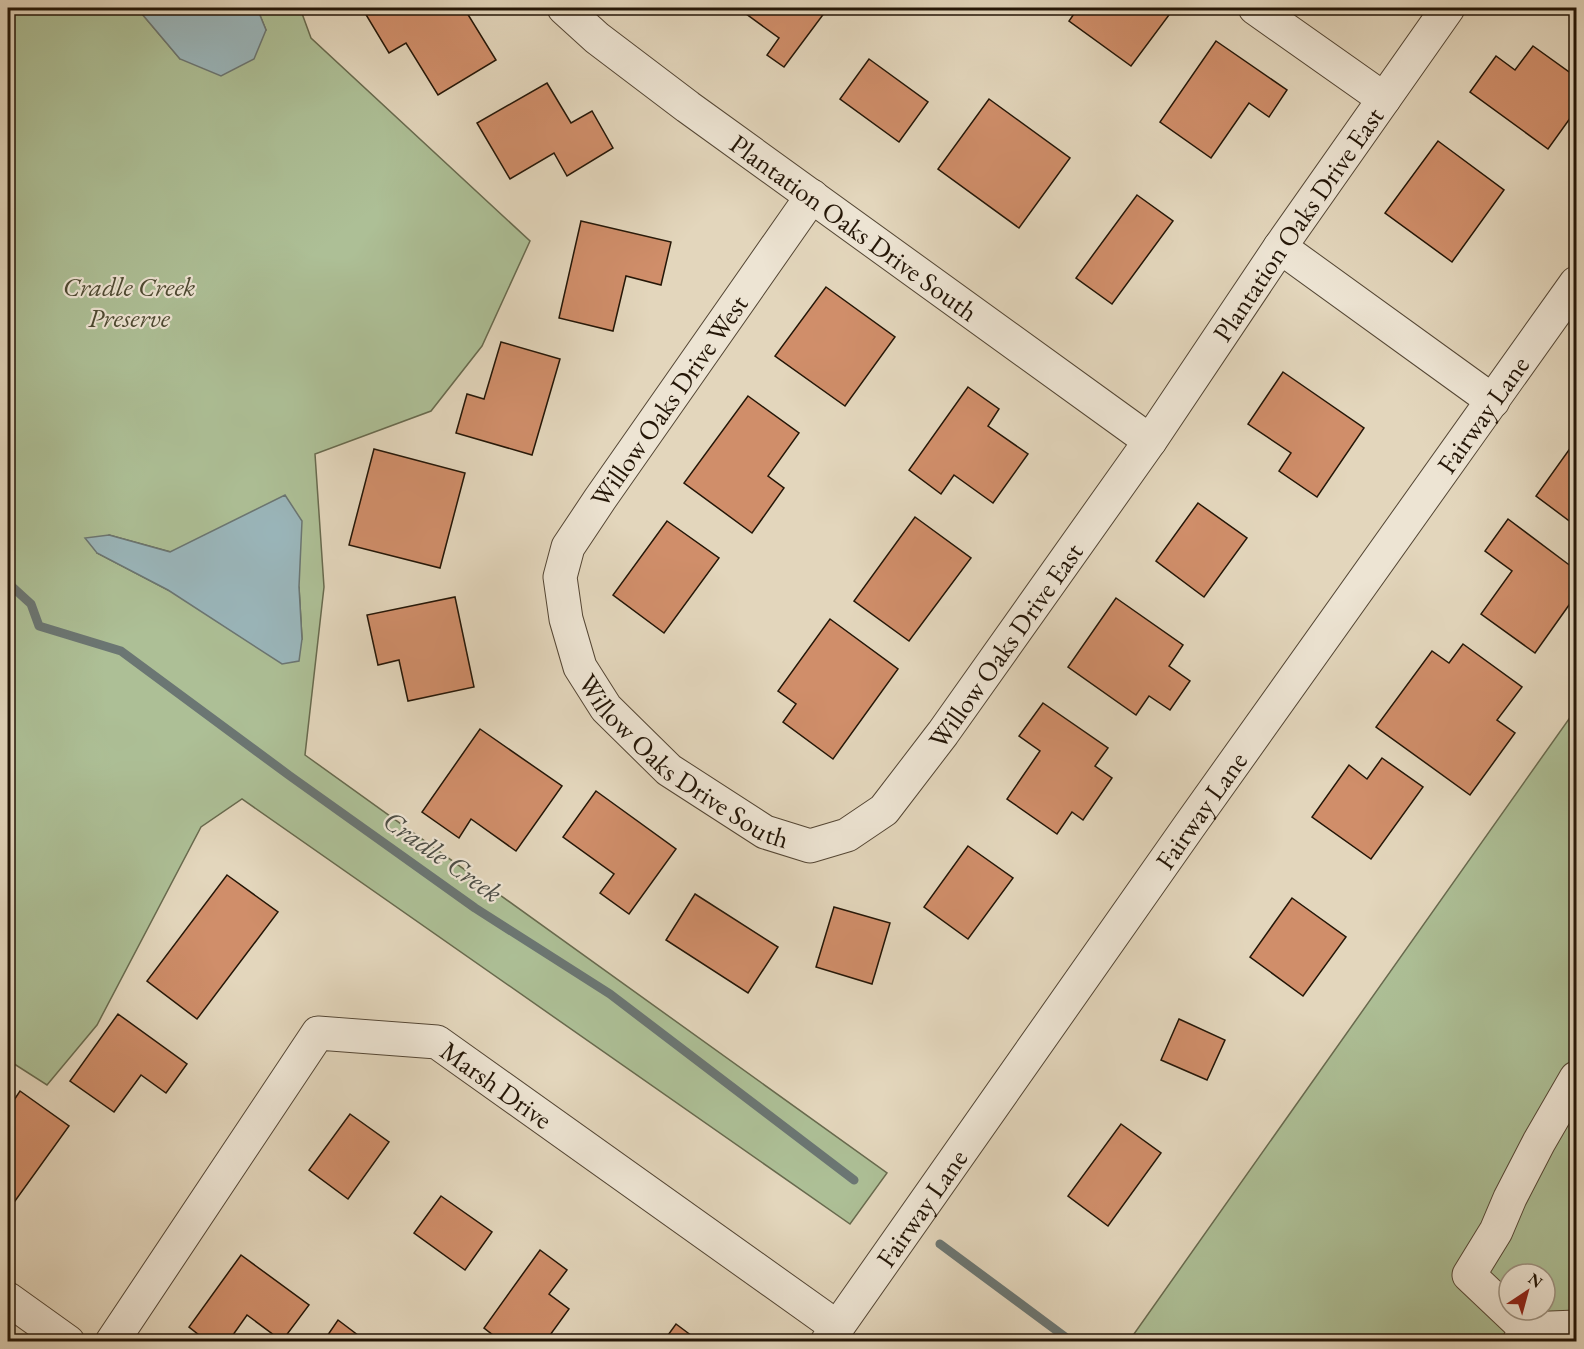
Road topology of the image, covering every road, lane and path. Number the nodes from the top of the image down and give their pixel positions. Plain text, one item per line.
1 (564, 8) edge
2 (1255, 8) edge
3 (1448, 8) edge
4 (1384, 99) junction
5 (812, 196) junction
6 (1280, 247) junction
7 (1576, 283) edge
8 (1493, 400) junction
9 (1150, 441) junction
10 (566, 619) joint
11 (847, 836) joint
12 (1576, 1078) edge
13 (8, 1299) edge
14 (1576, 1327) edge
15 (832, 1334) edge
16 (1523, 1335) edge
17 (68, 1341) edge
18 (112, 1341) edge

1 - 5 street, Plantation Oaks Drive South
2 - 4 street
3 - 4 street, Plantation Oaks Drive East
4 - 6 street, Plantation Oaks Drive East
5 - 9 street, Plantation Oaks Drive South
5 - 10 street, Willow Oaks Drive West
6 - 8 street
6 - 9 street, Plantation Oaks Drive East
7 - 8 street, Fairway Lane
8 - 15 street, Fairway Lane
9 - 11 street, Willow Oaks Drive East
10 - 11 street, Willow Oaks Drive South
12 - 16 street
13 - 17 street
14 - 16 street
15 - 18 street, Marsh Drive

